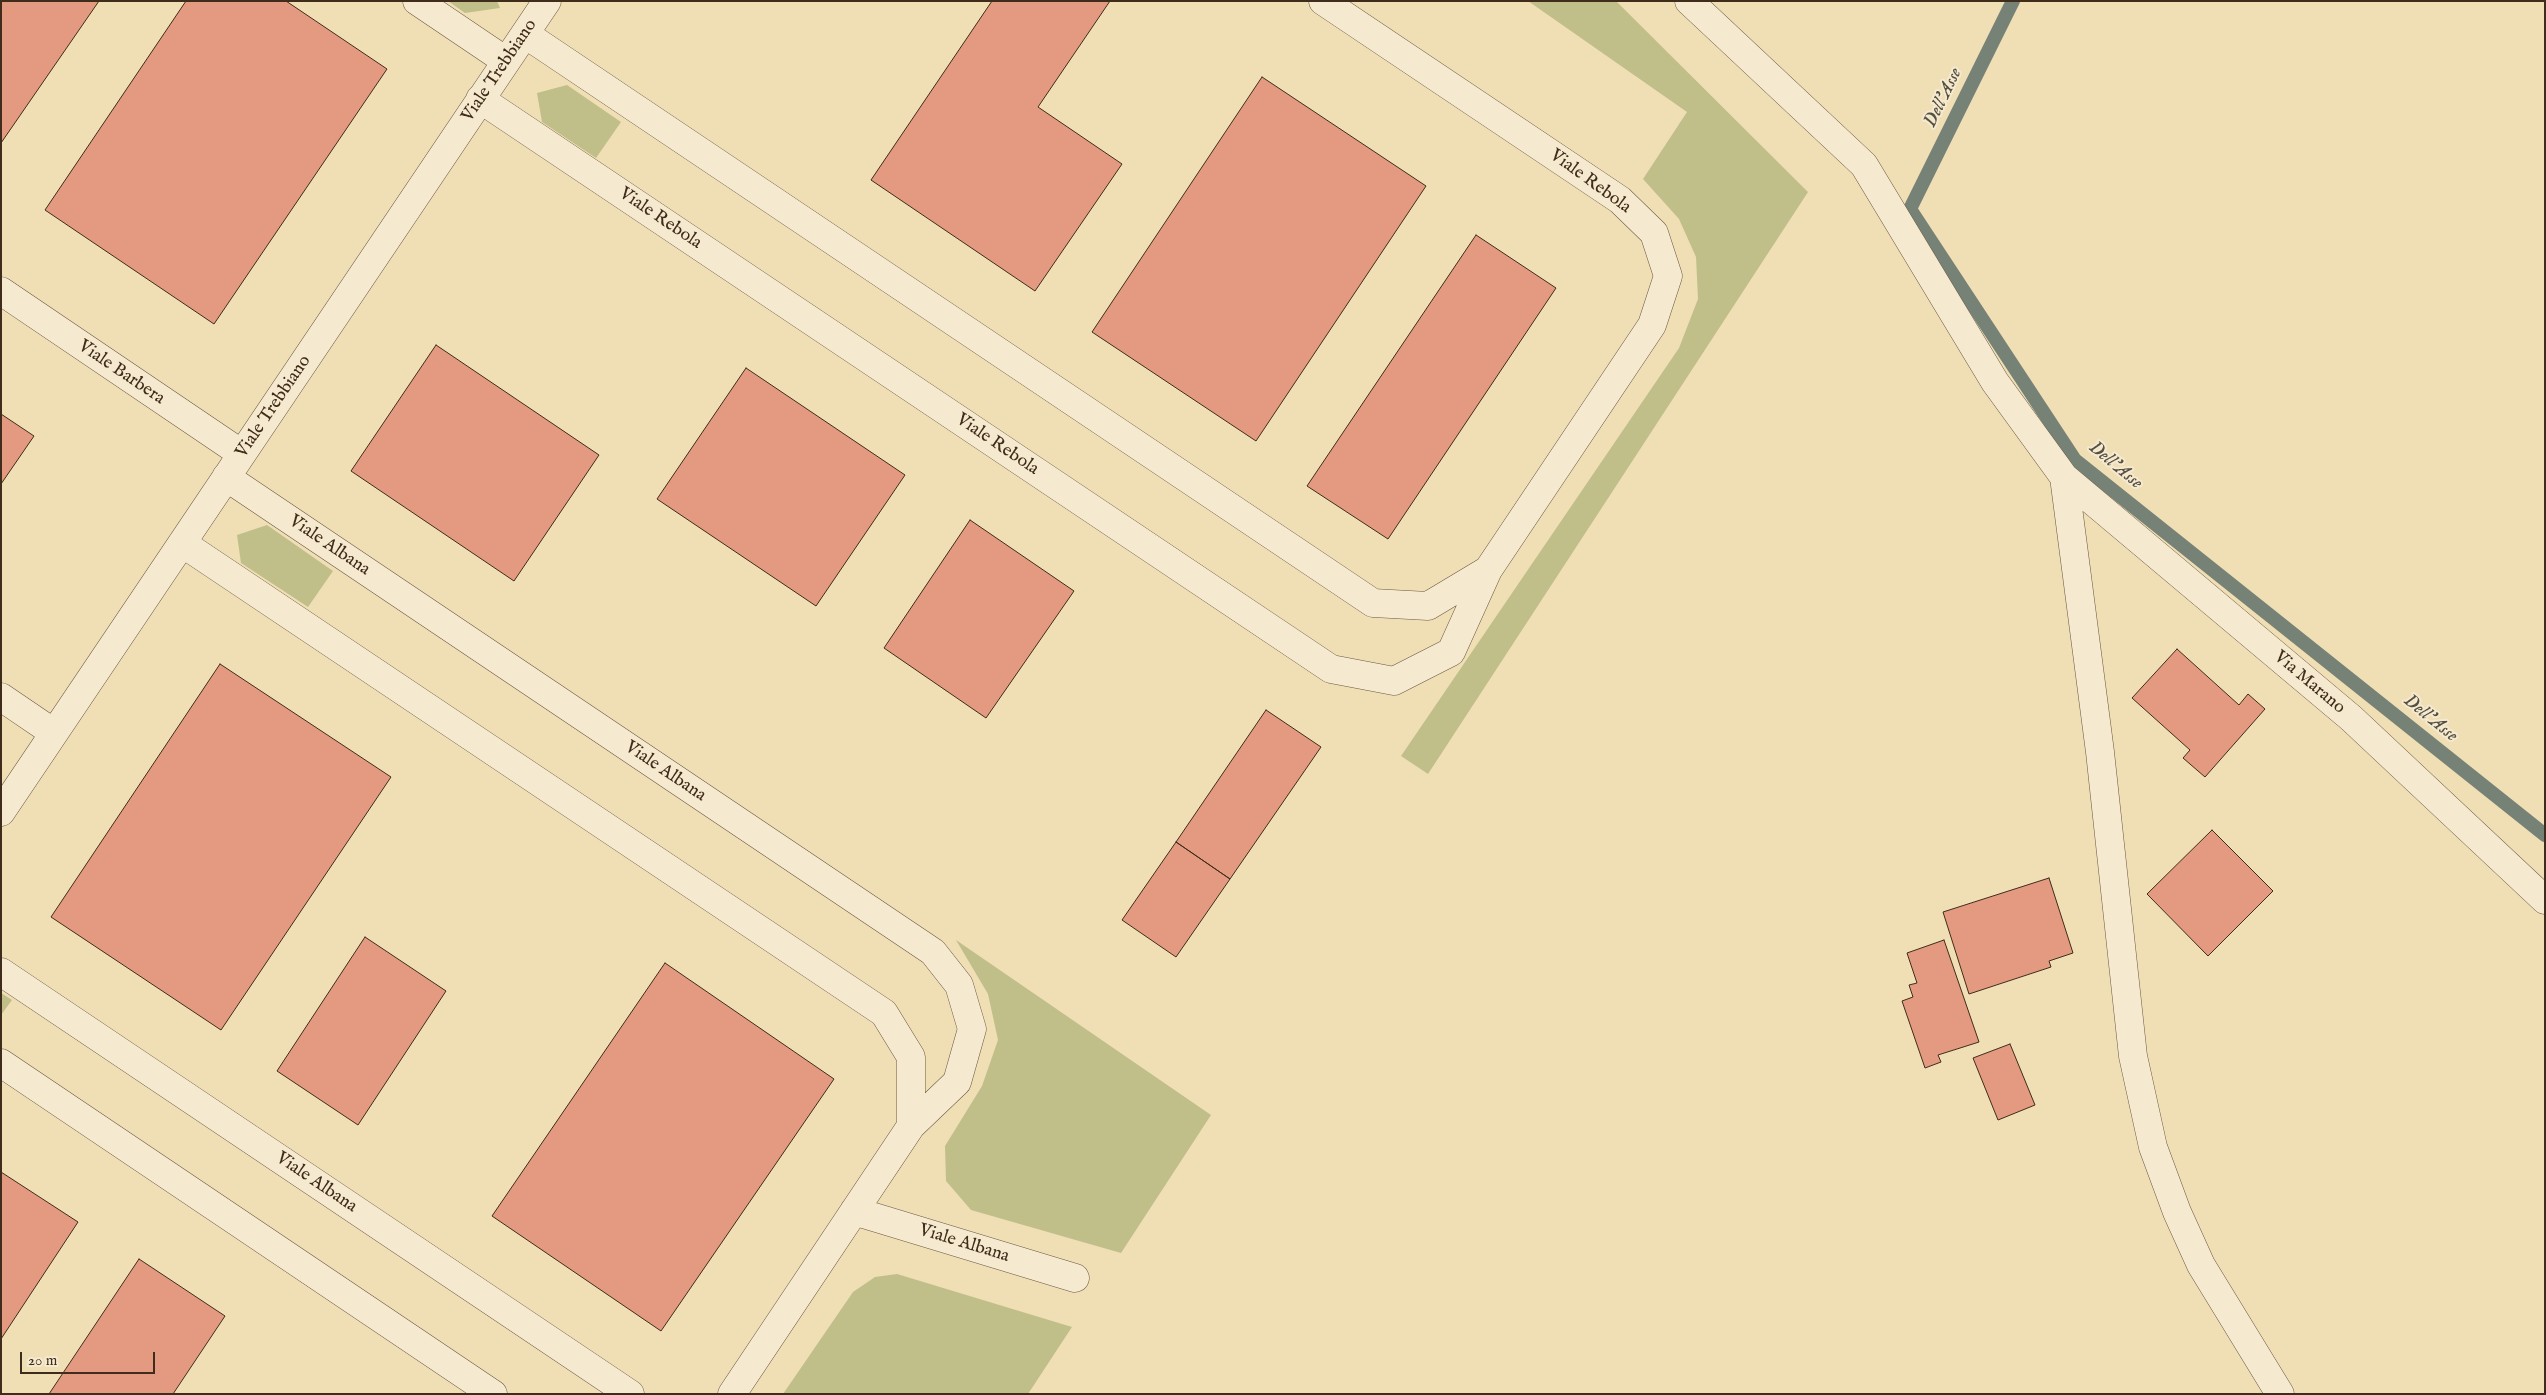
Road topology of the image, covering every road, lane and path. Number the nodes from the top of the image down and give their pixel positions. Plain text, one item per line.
1 (417, 1) edge
2 (547, 1) edge
3 (1323, 1) edge
4 (1689, 1) edge
5 (525, 34) junction
6 (506, 61) junction
7 (480, 99) junction
8 (1, 292) edge
9 (242, 454) junction
10 (2064, 476) junction
11 (226, 477) junction
12 (182, 543) junction
13 (1488, 570) junction
14 (1, 697) edge
15 (54, 733) junction
16 (4, 801) edge
17 (2545, 900) edge
18 (1, 972) edge
19 (1, 1063) edge
20 (911, 1126) junction
21 (854, 1210) junction
22 (1075, 1278) dead end
23 (727, 1392) edge
24 (493, 1394) edge
25 (630, 1394) edge
26 (2280, 1394) edge

1 - 6 street
2 - 5 street, Viale Trebbiano
3 - 13 street, Viale Rebola
4 - 10 street, Via Marano
5 - 6 street, Viale Trebbiano
5 - 13 street, Viale Rebola
6 - 7 street, Viale Trebbiano
7 - 9 street, Viale Trebbiano
7 - 13 street, Viale Rebola
8 - 9 street, Viale Barbera
9 - 11 street, Viale Trebbiano
10 - 17 street, Via Marano
10 - 26 street
11 - 12 street, Viale Trebbiano
11 - 20 street, Viale Albana
12 - 15 street, Viale Trebbiano
12 - 20 street
14 - 15 street
15 - 16 street, Viale Trebbiano
18 - 25 street, Viale Albana
19 - 24 street
20 - 21 street, Viale Albana
21 - 22 street, Viale Albana
21 - 23 street, Viale Albana

